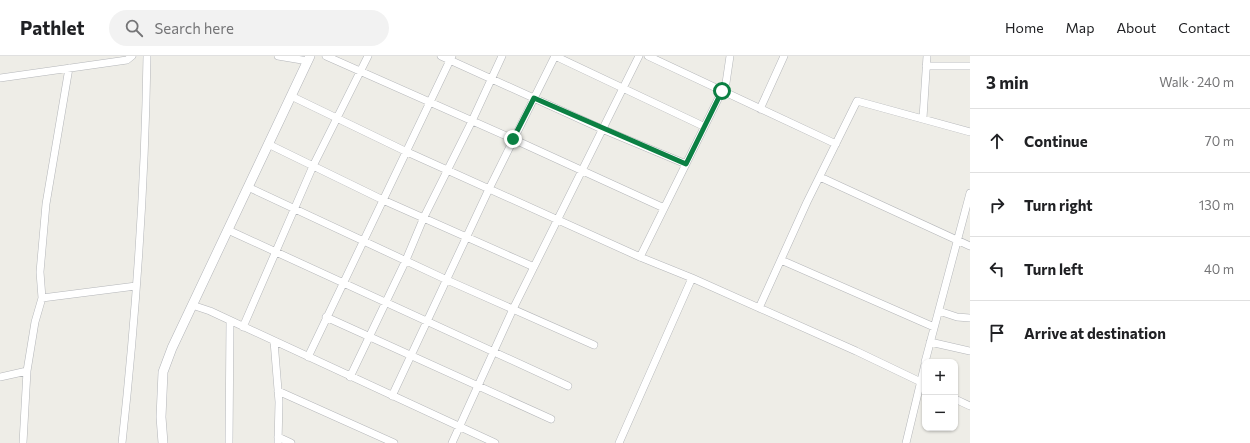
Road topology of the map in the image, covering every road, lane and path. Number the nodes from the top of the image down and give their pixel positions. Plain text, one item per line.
1 (132, 56) edge
2 (147, 56) edge
3 (278, 56) edge
4 (326, 56) edge
5 (368, 56) edge
6 (441, 56) edge
7 (502, 56) edge
8 (555, 56) edge
9 (639, 56) edge
10 (648, 56) edge
11 (730, 56) edge
12 (784, 56) edge
13 (927, 56) edge
14 (309, 58) edge
15 (451, 58) edge
16 (926, 66) junction
17 (970, 66) edge
18 (69, 68) junction
19 (360, 72) junction
20 (0, 78) edge
21 (490, 78) junction
22 (623, 88) junction
23 (722, 91) junction
24 (291, 96) junction
25 (534, 98) junction
26 (429, 102) junction
27 (760, 109) junction
28 (336, 118) junction
29 (923, 118) junction
30 (472, 121) junction
31 (703, 126) junction
32 (602, 129) junction
33 (970, 132) edge
34 (513, 139) junction
35 (268, 144) junction
36 (836, 144) junction
37 (405, 151) junction
38 (686, 164) junction
39 (313, 166) junction
40 (447, 170) junction
41 (582, 170) junction
42 (820, 177) junction
43 (248, 187) junction
44 (489, 189) junction
45 (970, 193) edge
46 (383, 200) junction
47 (664, 208) junction
48 (295, 209) junction
49 (968, 210) edge
50 (424, 217) junction
51 (558, 220) junction
52 (228, 230) junction
53 (467, 237) junction
54 (958, 241) junction
55 (364, 242) junction
56 (970, 246) edge
57 (275, 253) junction
58 (640, 257) junction
59 (406, 260) junction
60 (781, 260) junction
61 (534, 267) junction
62 (692, 278) junction
63 (447, 280) junction
64 (342, 284) junction
65 (136, 286) junction
66 (42, 298) junction
67 (385, 303) junction
68 (192, 305) junction
69 (759, 308) junction
70 (513, 309) junction
71 (939, 311) junction
72 (326, 317) junction
73 (970, 318) edge
74 (230, 321) junction
75 (426, 322) junction
76 (243, 327) junction
77 (934, 327) junction
78 (369, 338) junction
79 (274, 341) junction
80 (930, 342) junction
81 (594, 345) dead end
82 (970, 351) edge
83 (494, 352) junction
84 (411, 356) junction
85 (308, 357) junction
86 (926, 359) edge
87 (27, 371) junction
88 (350, 377) junction
89 (0, 378) edge
90 (922, 383) edge
91 (478, 385) junction
92 (568, 386) dead end
93 (922, 386) edge
94 (278, 391) junction
95 (392, 396) junction
96 (958, 400) edge
97 (970, 406) edge
98 (551, 419) dead end
99 (460, 427) junction
100 (278, 440) edge
101 (906, 441) edge
102 (23, 443) edge
103 (122, 443) edge
104 (163, 443) edge
105 (229, 443) edge
106 (291, 443) edge
107 (394, 443) edge
108 (452, 443) edge
109 (495, 443) edge
110 (620, 443) edge
111 (915, 443) edge

1 - 18 street
2 - 65 street
3 - 14 street
4 - 19 street
5 - 19 street
6 - 15 street
7 - 21 street
8 - 22 street
8 - 25 street
9 - 22 street
10 - 23 street
11 - 23 street
12 - 27 street
13 - 16 street
14 - 24 street
15 - 21 street
15 - 26 street
16 - 17 street
16 - 29 street
18 - 20 street
18 - 66 street
19 - 26 street
19 - 28 street
21 - 25 street
21 - 30 street
22 - 31 street
22 - 32 street
23 - 27 street
23 - 31 street
24 - 28 street
24 - 35 street
25 - 32 street
25 - 34 street
26 - 30 street
26 - 37 street
27 - 36 street
28 - 37 street
28 - 39 street
29 - 33 street
29 - 36 street
30 - 34 street
30 - 40 street
31 - 38 street
32 - 38 street
32 - 41 street
34 - 41 street
34 - 44 street
35 - 39 street
35 - 43 street
36 - 42 street
37 - 40 street
37 - 46 street
38 - 47 street
39 - 46 street
39 - 48 street
40 - 44 street
40 - 50 street
41 - 47 street
41 - 51 street
42 - 54 street
42 - 60 street
43 - 48 street
43 - 52 street
44 - 51 street
44 - 53 street
45 - 49 street
46 - 50 street
46 - 55 street
47 - 58 street
48 - 55 street
48 - 57 street
49 - 54 street
50 - 53 street
50 - 59 street
51 - 58 street
51 - 61 street
52 - 57 street
52 - 68 street
53 - 61 street
53 - 63 street
54 - 56 street
54 - 71 street
55 - 59 street
55 - 64 street
57 - 64 street
57 - 76 street
58 - 62 street
59 - 63 street
59 - 67 street
60 - 69 street
60 - 77 street
61 - 70 street
62 - 69 street
62 - 110 street
63 - 70 street
63 - 75 street
64 - 67 street
64 - 72 street
65 - 66 street
65 - 103 street
66 - 87 street
67 - 75 street
67 - 78 street
68 - 74 street
68 - 104 street
69 - 90 street
70 - 81 street
70 - 83 street
71 - 73 street
71 - 77 street
72 - 78 street
72 - 85 street
74 - 76 street
74 - 105 street
75 - 83 street
75 - 84 street
76 - 79 street
77 - 80 street
78 - 84 street
78 - 88 street
79 - 85 street
79 - 94 street
80 - 82 street
80 - 86 street
83 - 91 street
83 - 92 street
84 - 91 street
84 - 95 street
85 - 88 street
87 - 89 street
87 - 102 street
88 - 95 street
91 - 98 street
91 - 99 street
93 - 101 street
94 - 100 street
94 - 107 street
95 - 99 street
96 - 97 street
99 - 108 street
99 - 109 street
100 - 106 street
101 - 111 street

